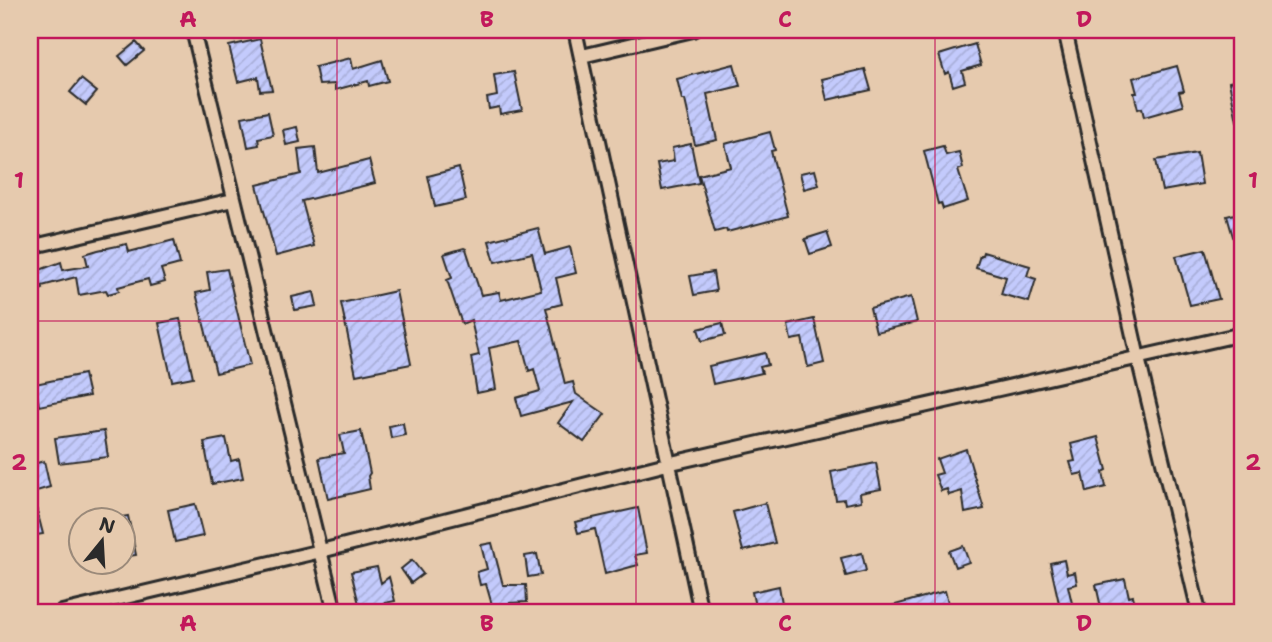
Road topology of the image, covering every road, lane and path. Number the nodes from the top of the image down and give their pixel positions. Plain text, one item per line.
1 (193, 30) edge
2 (575, 30) edge
3 (693, 30) edge
4 (1065, 30) edge
5 (582, 55) junction
6 (233, 200) junction
7 (30, 247) edge
8 (1242, 334) edge
9 (1138, 358) junction
10 (667, 464) junction
11 (321, 551) junction
12 (62, 612) edge
13 (335, 612) edge
14 (701, 612) edge
15 (1199, 612) edge

1 - 6 street
2 - 5 street
3 - 5 street
4 - 9 street
5 - 10 street
6 - 7 street
6 - 11 street
8 - 9 street
9 - 10 street
9 - 15 street
10 - 11 street
10 - 14 street
11 - 12 street
11 - 13 street

